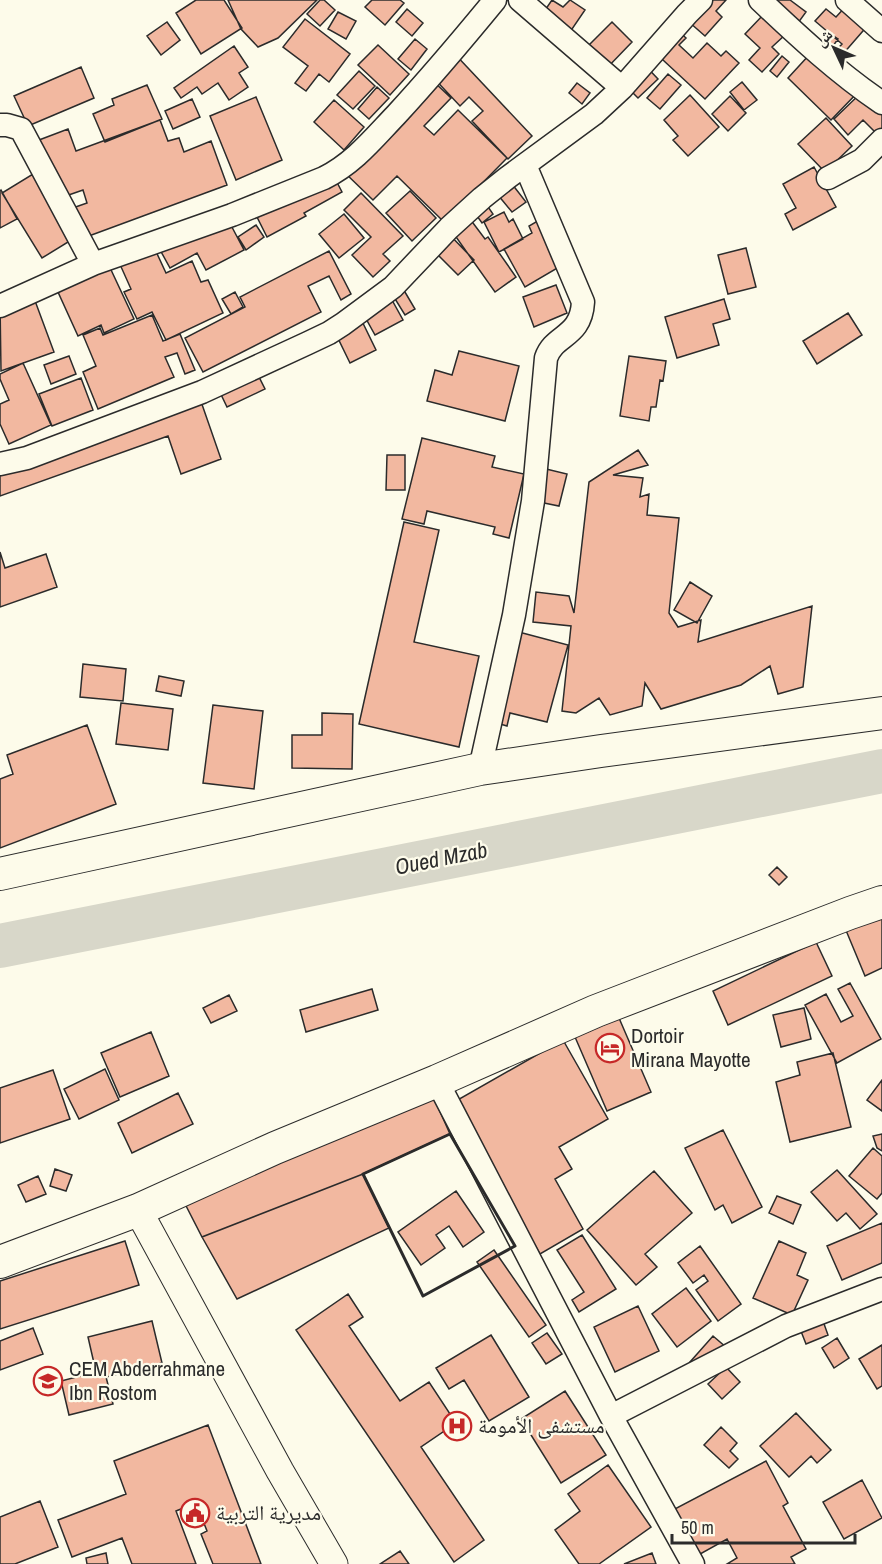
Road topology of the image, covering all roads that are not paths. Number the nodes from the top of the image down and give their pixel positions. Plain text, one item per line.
1 (495, 0) edge
2 (520, 0) edge
3 (701, 0) edge
4 (760, 0) edge
5 (847, 0) edge
6 (882, 31) edge
7 (622, 88) junction
8 (882, 103) edge
9 (0, 125) edge
10 (882, 140) edge
11 (525, 165) junction
12 (828, 178) dead end
13 (93, 264) junction
14 (0, 306) edge
15 (0, 464) edge
16 (882, 713) edge
17 (480, 769) junction
18 (0, 874) edge
19 (882, 902) edge
20 (437, 1081) junction
21 (138, 1210) junction
22 (0, 1262) edge
23 (882, 1289) edge
24 (611, 1416) junction
25 (334, 1564) edge
26 (693, 1564) edge

1 - 13 street
2 - 7 street
3 - 7 street
4 - 8 street
5 - 6 street
7 - 11 street
9 - 13 street
10 - 12 street
11 - 15 street
11 - 17 street
13 - 14 street
16 - 17 main road
17 - 18 main road
19 - 20 main road
20 - 21 main road
20 - 24 street
21 - 22 main road
21 - 25 street
23 - 24 street
24 - 26 street

